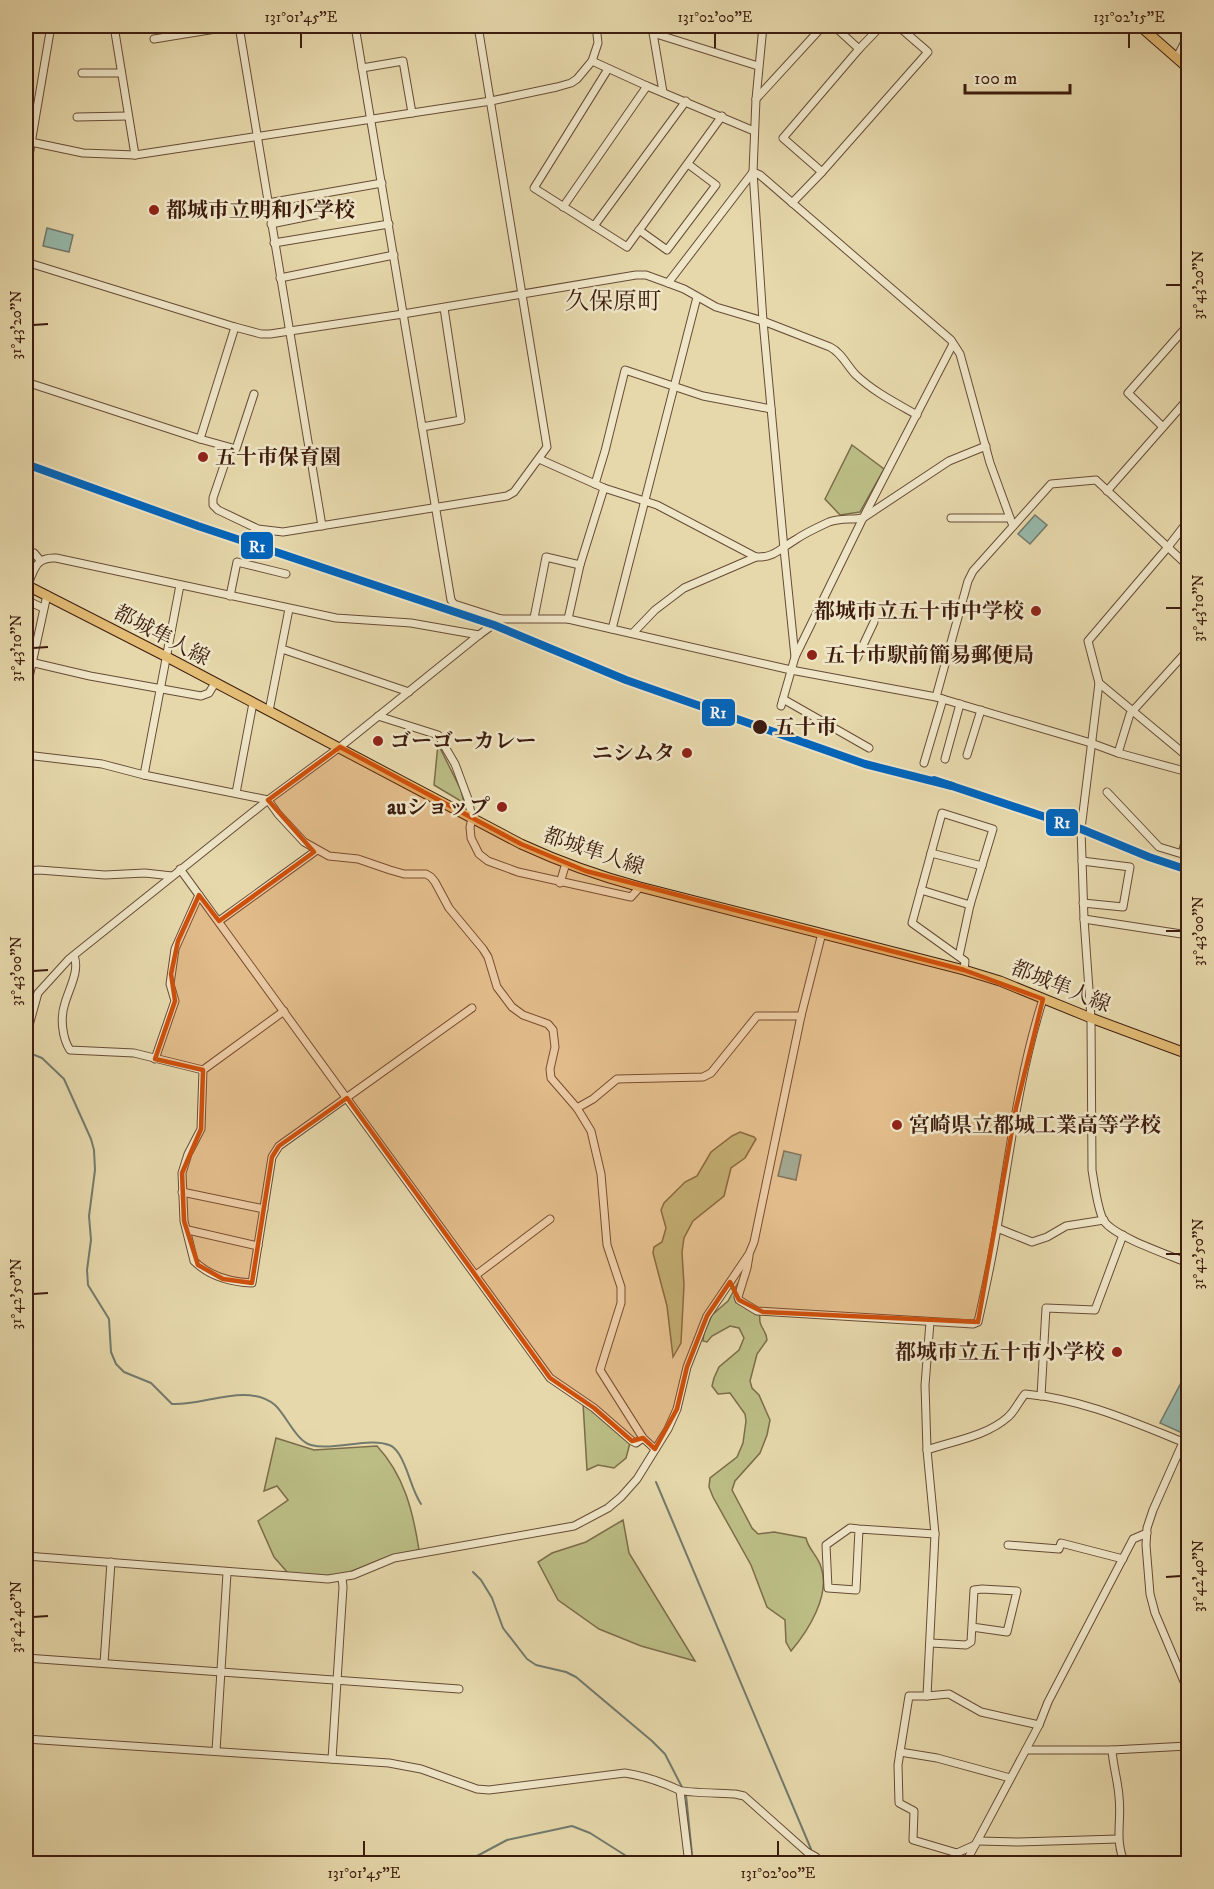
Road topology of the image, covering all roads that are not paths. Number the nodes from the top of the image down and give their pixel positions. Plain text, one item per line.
1 (50, 26) edge
2 (114, 26) edge
3 (234, 26) edge
4 (239, 26) edge
5 (355, 26) edge
6 (478, 26) edge
7 (596, 26) edge
8 (763, 26) edge
9 (823, 26) edge
10 (834, 26) edge
11 (881, 26) edge
12 (898, 26) edge
13 (1140, 26) edge
14 (1188, 36) edge
15 (154, 39) dead end
16 (859, 49) junction
17 (1177, 57) junction
18 (592, 61) junction
19 (758, 66) junction
20 (362, 68) junction
21 (1188, 68) edge
22 (608, 69) junction
23 (82, 73) dead end
24 (121, 73) junction
25 (647, 86) junction
26 (663, 92) junction
27 (756, 99) junction
28 (491, 101) junction
29 (686, 101) junction
30 (412, 113) junction
31 (129, 116) junction
32 (722, 116) junction
33 (77, 117) dead end
34 (371, 120) junction
35 (754, 130) junction
36 (257, 138) junction
37 (28, 141) edge
38 (135, 155) junction
39 (688, 164) junction
40 (26, 172) edge
41 (753, 172) junction
42 (822, 172) junction
43 (382, 183) junction
44 (268, 203) junction
45 (792, 203) junction
46 (563, 207) junction
47 (320, 214) dead end
48 (271, 224) junction
49 (389, 224) junction
50 (594, 226) junction
51 (639, 230) junction
52 (274, 243) junction
53 (394, 255) junction
54 (26, 262) edge
55 (280, 278) junction
56 (668, 283) junction
57 (522, 295) junction
58 (697, 297) junction
59 (444, 308) junction
60 (403, 314) junction
61 (764, 321) junction
62 (235, 327) junction
63 (1188, 327) edge
64 (289, 332) junction
65 (953, 344) junction
66 (26, 382) edge
67 (674, 385) junction
68 (254, 394) dead end
69 (1188, 401) edge
70 (771, 409) junction
71 (917, 415) junction
72 (422, 427) junction
73 (1163, 427) junction
74 (200, 439) junction
75 (986, 446) junction
76 (230, 448) junction
77 (539, 459) junction
78 (595, 484) junction
79 (604, 488) junction
80 (1107, 491) junction
81 (644, 500) junction
82 (437, 508) junction
83 (862, 518) junction
84 (951, 518) dead end
85 (1188, 521) edge
86 (1011, 522) junction
87 (322, 526) junction
88 (1168, 547) junction
89 (784, 549) junction
90 (26, 550) edge
91 (756, 556) junction
92 (40, 560) junction
93 (580, 565) junction
94 (1188, 566) edge
95 (286, 574) dead end
96 (26, 585) edge
97 (180, 585) junction
98 (46, 596) junction
99 (230, 596) junction
100 (26, 600) edge
101 (43, 608) junction
102 (290, 609) junction
103 (534, 618) junction
104 (501, 619) junction
105 (568, 619) junction
106 (874, 622) dead end
107 (612, 628) junction
108 (633, 633) junction
109 (479, 635) junction
110 (282, 650) junction
111 (1188, 650) edge
112 (165, 656) junction
113 (795, 657) junction
114 (857, 658) dead end
115 (28, 662) edge
116 (791, 670) junction
117 (215, 683) junction
118 (1100, 683) junction
119 (160, 688) junction
120 (26, 691) edge
121 (409, 692) junction
122 (939, 698) junction
123 (253, 703) junction
124 (960, 704) junction
125 (981, 710) junction
126 (269, 711) junction
127 (1133, 711) junction
128 (378, 716) junction
129 (1091, 743) junction
130 (340, 747) junction
131 (869, 748) dead end
132 (1118, 753) junction
133 (26, 755) edge
134 (967, 755) dead end
135 (1188, 757) edge
136 (945, 759) dead end
137 (924, 763) dead end
138 (1188, 772) edge
139 (144, 775) junction
140 (1107, 792) dead end
141 (236, 793) junction
142 (268, 800) junction
143 (472, 818) junction
144 (1188, 830) edge
145 (317, 850) junction
146 (931, 853) junction
147 (1082, 861) junction
148 (566, 863) junction
149 (982, 866) junction
150 (180, 869) junction
151 (26, 871) edge
152 (172, 876) junction
153 (560, 883) junction
154 (640, 887) junction
155 (921, 890) junction
156 (200, 895) junction
157 (1083, 903) junction
158 (970, 905) junction
159 (1084, 920) junction
160 (219, 921) junction
161 (822, 933) junction
162 (1188, 935) edge
163 (74, 956) junction
164 (959, 956) junction
165 (964, 970) junction
166 (1043, 999) junction
167 (472, 1008) dead end
168 (284, 1011) junction
169 (801, 1016) junction
170 (1091, 1018) junction
171 (27, 1027) edge
172 (26, 1036) edge
173 (1188, 1054) edge
174 (155, 1059) junction
175 (203, 1070) junction
176 (347, 1098) junction
177 (577, 1108) junction
178 (182, 1192) junction
179 (264, 1209) junction
180 (550, 1220) dead end
181 (1104, 1220) junction
182 (997, 1228) junction
183 (188, 1230) junction
184 (1123, 1235) junction
185 (258, 1246) junction
186 (749, 1254) junction
187 (1188, 1263) edge
188 (476, 1275) junction
189 (930, 1322) junction
190 (1041, 1396) junction
191 (1188, 1431) edge
192 (643, 1438) junction
193 (1183, 1442) junction
194 (656, 1449) junction
195 (927, 1450) junction
196 (860, 1528) junction
197 (1147, 1533) junction
198 (935, 1534) junction
199 (1008, 1545) dead end
200 (26, 1556) edge
201 (1123, 1559) junction
202 (111, 1562) junction
203 (227, 1572) junction
204 (342, 1578) junction
205 (972, 1627) junction
206 (931, 1643) junction
207 (26, 1658) edge
208 (104, 1663) junction
209 (220, 1672) junction
210 (338, 1680) junction
211 (459, 1689) dead end
212 (1188, 1691) edge
213 (927, 1696) junction
214 (1039, 1725) junction
215 (26, 1739) edge
216 (1188, 1746) edge
217 (1026, 1750) junction
218 (1112, 1750) junction
219 (216, 1751) junction
220 (900, 1752) junction
221 (332, 1759) junction
222 (1010, 1778) junction
223 (680, 1791) junction
224 (1118, 1839) junction
225 (977, 1843) junction
226 (957, 1853) junction
227 (816, 1860) edge
228 (689, 1863) edge
229 (951, 1863) edge
230 (965, 1863) edge
231 (1125, 1863) edge

1 - 37 street
2 - 24 street
3 - 15 street
4 - 36 street
5 - 20 street
6 - 28 street
7 - 18 street
8 - 19 street
9 - 27 street
10 - 16 street
11 - 16 street
12 - 42 street
13 - 17 main road
14 - 17 street
16 - 42 street
17 - 21 main road
18 - 22 street
18 - 28 street
19 - 26 street
19 - 27 street
20 - 30 street
20 - 34 street
22 - 25 street
22 - 46 street
23 - 24 street
24 - 31 street
25 - 26 street
25 - 46 street
26 - 29 street
27 - 35 street
28 - 30 street
28 - 57 street
29 - 32 street
29 - 50 street
30 - 34 street
31 - 33 street
31 - 38 street
32 - 35 street
32 - 39 street
34 - 36 street
34 - 43 street
35 - 41 street
36 - 38 street
36 - 44 street
37 - 38 street
37 - 40 street
39 - 51 street
39 - 51 street
41 - 45 street
41 - 56 street
41 - 61 street
42 - 45 street
43 - 44 street
43 - 49 street
44 - 48 street
45 - 65 street
46 - 50 street
47 - 48 street
48 - 52 street
49 - 52 street
49 - 53 street
50 - 51 street
52 - 55 street
53 - 55 street
53 - 60 street
54 - 62 street
55 - 64 street
56 - 57 street
56 - 58 street
57 - 59 street
57 - 77 street
58 - 61 street
58 - 67 street
59 - 60 street
59 - 72 street
60 - 64 street
60 - 72 street
61 - 70 street
61 - 71 street
62 - 64 street
62 - 74 street
63 - 73 street
64 - 87 street
65 - 71 street
65 - 75 street
66 - 74 street
67 - 70 street
67 - 78 street
67 - 81 street
68 - 76 street
69 - 73 street
70 - 89 street
71 - 83 street
72 - 82 street
73 - 80 street
74 - 76 street
75 - 83 street
75 - 86 street
76 - 87 street
77 - 78 street
77 - 82 street
78 - 79 street
79 - 81 street
79 - 93 street
80 - 86 street
80 - 88 street
81 - 91 street
81 - 107 street
82 - 87 street
82 - 104 street
83 - 89 street
83 - 113 street
84 - 86 street
85 - 88 street
86 - 122 street
88 - 94 street
88 - 118 street
89 - 91 street
89 - 113 street
90 - 92 street
91 - 108 street
92 - 96 street
92 - 97 street
93 - 103 street
93 - 105 street
95 - 99 street
96 - 98 main road, 都城隼人線
97 - 99 street
97 - 112 street
98 - 101 street
98 - 112 main road, 都城隼人線
99 - 102 street
100 - 101 street
101 - 115 street
102 - 109 street
102 - 110 street
103 - 104 street
103 - 105 street
104 - 109 street
105 - 107 street
106 - 114 street
107 - 108 street
108 - 116 street
109 - 121 street
110 - 121 street
110 - 126 street
111 - 127 street
112 - 117 main road, 都城隼人線
112 - 119 street
113 - 116 street
115 - 119 street
115 - 120 street
116 - 122 street
116 - 131 street
117 - 119 street
117 - 123 main road, 都城隼人線
118 - 127 street
118 - 129 street
119 - 139 street
121 - 128 street
122 - 124 street
122 - 137 street
123 - 126 main road, 都城隼人線
123 - 141 street
124 - 125 street
124 - 136 street
125 - 129 street
125 - 134 street
126 - 130 main road, 都城隼人線
127 - 132 street
127 - 135 street
128 - 130 street
128 - 143 street
129 - 132 street
129 - 147 street
130 - 142 street
130 - 143 main road, 都城隼人線
132 - 138 street
133 - 139 street
139 - 141 street
140 - 144 street
141 - 142 street
142 - 145 street
142 - 150 street
143 - 148 main road, 都城隼人線
143 - 153 street
145 - 160 street
145 - 177 street
146 - 149 street
146 - 149 street
146 - 155 street
147 - 157 street
147 - 157 street
148 - 153 street
148 - 154 main road, 都城隼人線
149 - 158 street
150 - 152 street
150 - 156 street
151 - 152 street
152 - 163 street
153 - 154 street
154 - 161 main road, 都城隼人線
155 - 158 street
155 - 164 street
156 - 160 street
156 - 174 street
157 - 159 street
158 - 164 street
159 - 162 street
159 - 170 street
160 - 168 street
161 - 165 main road, 都城隼人線
161 - 169 street
163 - 171 street
163 - 174 street
164 - 165 street
165 - 166 main road, 都城隼人線
166 - 170 main road, 都城隼人線
166 - 182 street
167 - 176 street
168 - 175 street
168 - 176 street
169 - 177 street
169 - 186 street
170 - 173 main road, 都城隼人線
170 - 181 street
171 - 172 street
174 - 175 street
175 - 178 street
176 - 179 street
176 - 188 street
177 - 192 street
178 - 179 street
178 - 183 street
179 - 185 street
180 - 188 street
181 - 182 street
181 - 184 street
182 - 189 street
183 - 185 street
183 - 185 street
184 - 187 street
184 - 190 street
186 - 189 street
186 - 194 street
188 - 192 street
189 - 195 street
190 - 193 street
190 - 195 street
191 - 193 street
192 - 194 street
193 - 197 street
194 - 204 street
195 - 198 street
196 - 196 street
196 - 198 street
197 - 201 street
197 - 212 street
198 - 206 street
199 - 201 street
200 - 202 street
201 - 214 street
202 - 203 street
202 - 208 street
203 - 204 street
203 - 209 street
204 - 210 street
205 - 205 street
205 - 206 street
206 - 213 street
207 - 208 street
208 - 209 street
209 - 210 street
209 - 219 street
210 - 211 street
210 - 221 street
213 - 214 street
213 - 220 street
214 - 217 street
215 - 219 street
216 - 218 street
217 - 218 street
217 - 222 street
218 - 224 street
219 - 221 street
220 - 222 street
220 - 226 street
221 - 223 street
222 - 225 street
223 - 227 street
223 - 228 street
224 - 225 street
224 - 231 street
225 - 226 street
225 - 230 street
226 - 229 street

